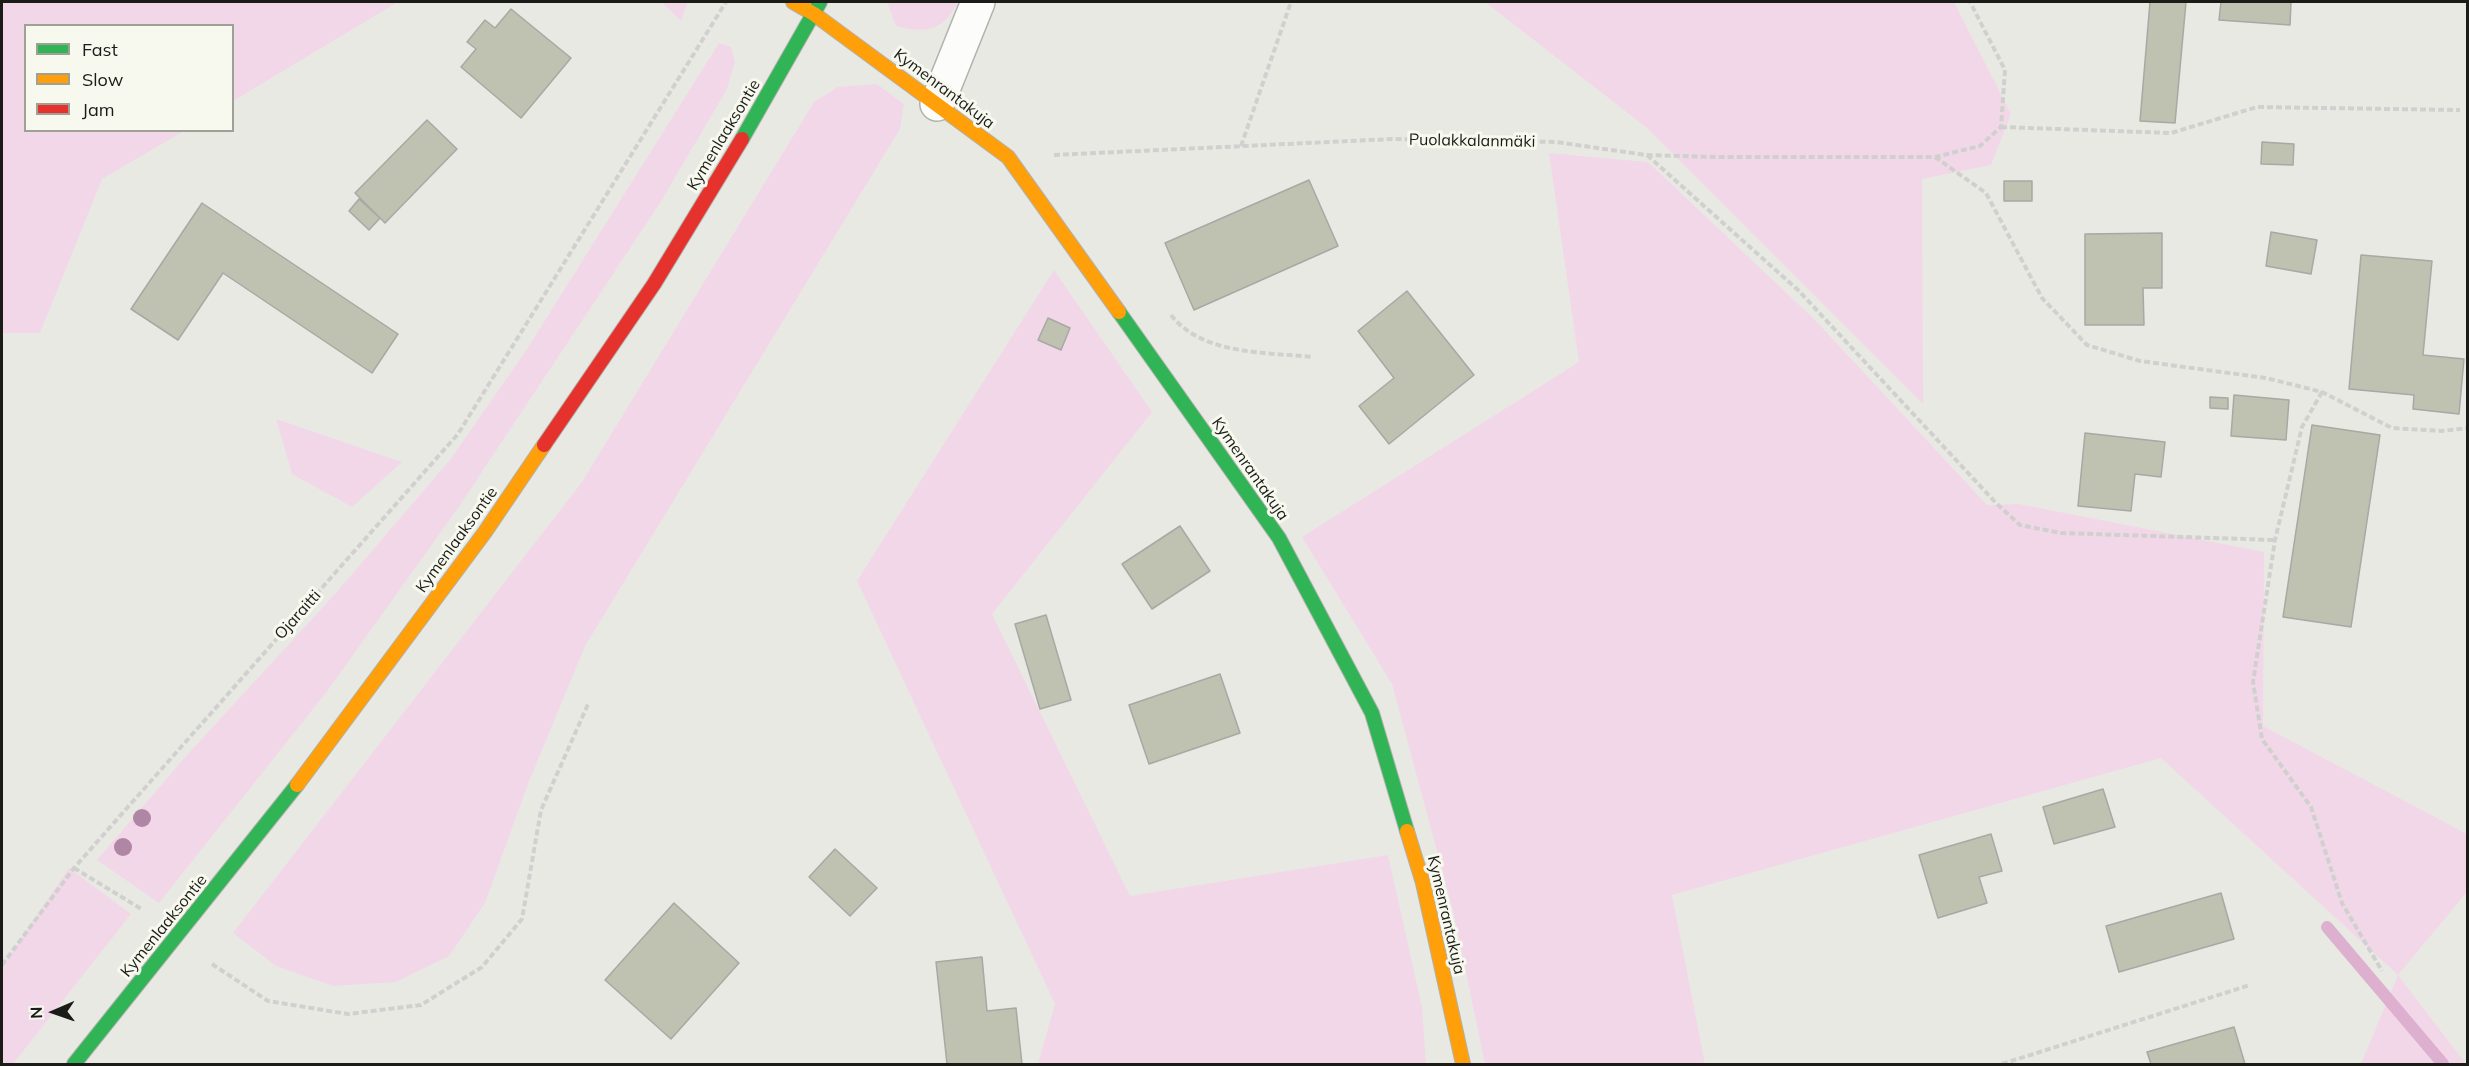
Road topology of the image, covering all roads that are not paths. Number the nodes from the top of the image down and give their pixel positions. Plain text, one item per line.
1 (793, 2) edge
2 (978, 2) edge
3 (817, 8) edge
4 (937, 104) junction
5 (74, 1065) edge
6 (1463, 1065) edge

1 - 3 street, Kymenrantakuja
2 - 4 street
3 - 4 street, Kymenrantakuja
3 - 5 street, Kymenlaaksontie
4 - 6 street, Kymenrantakuja

